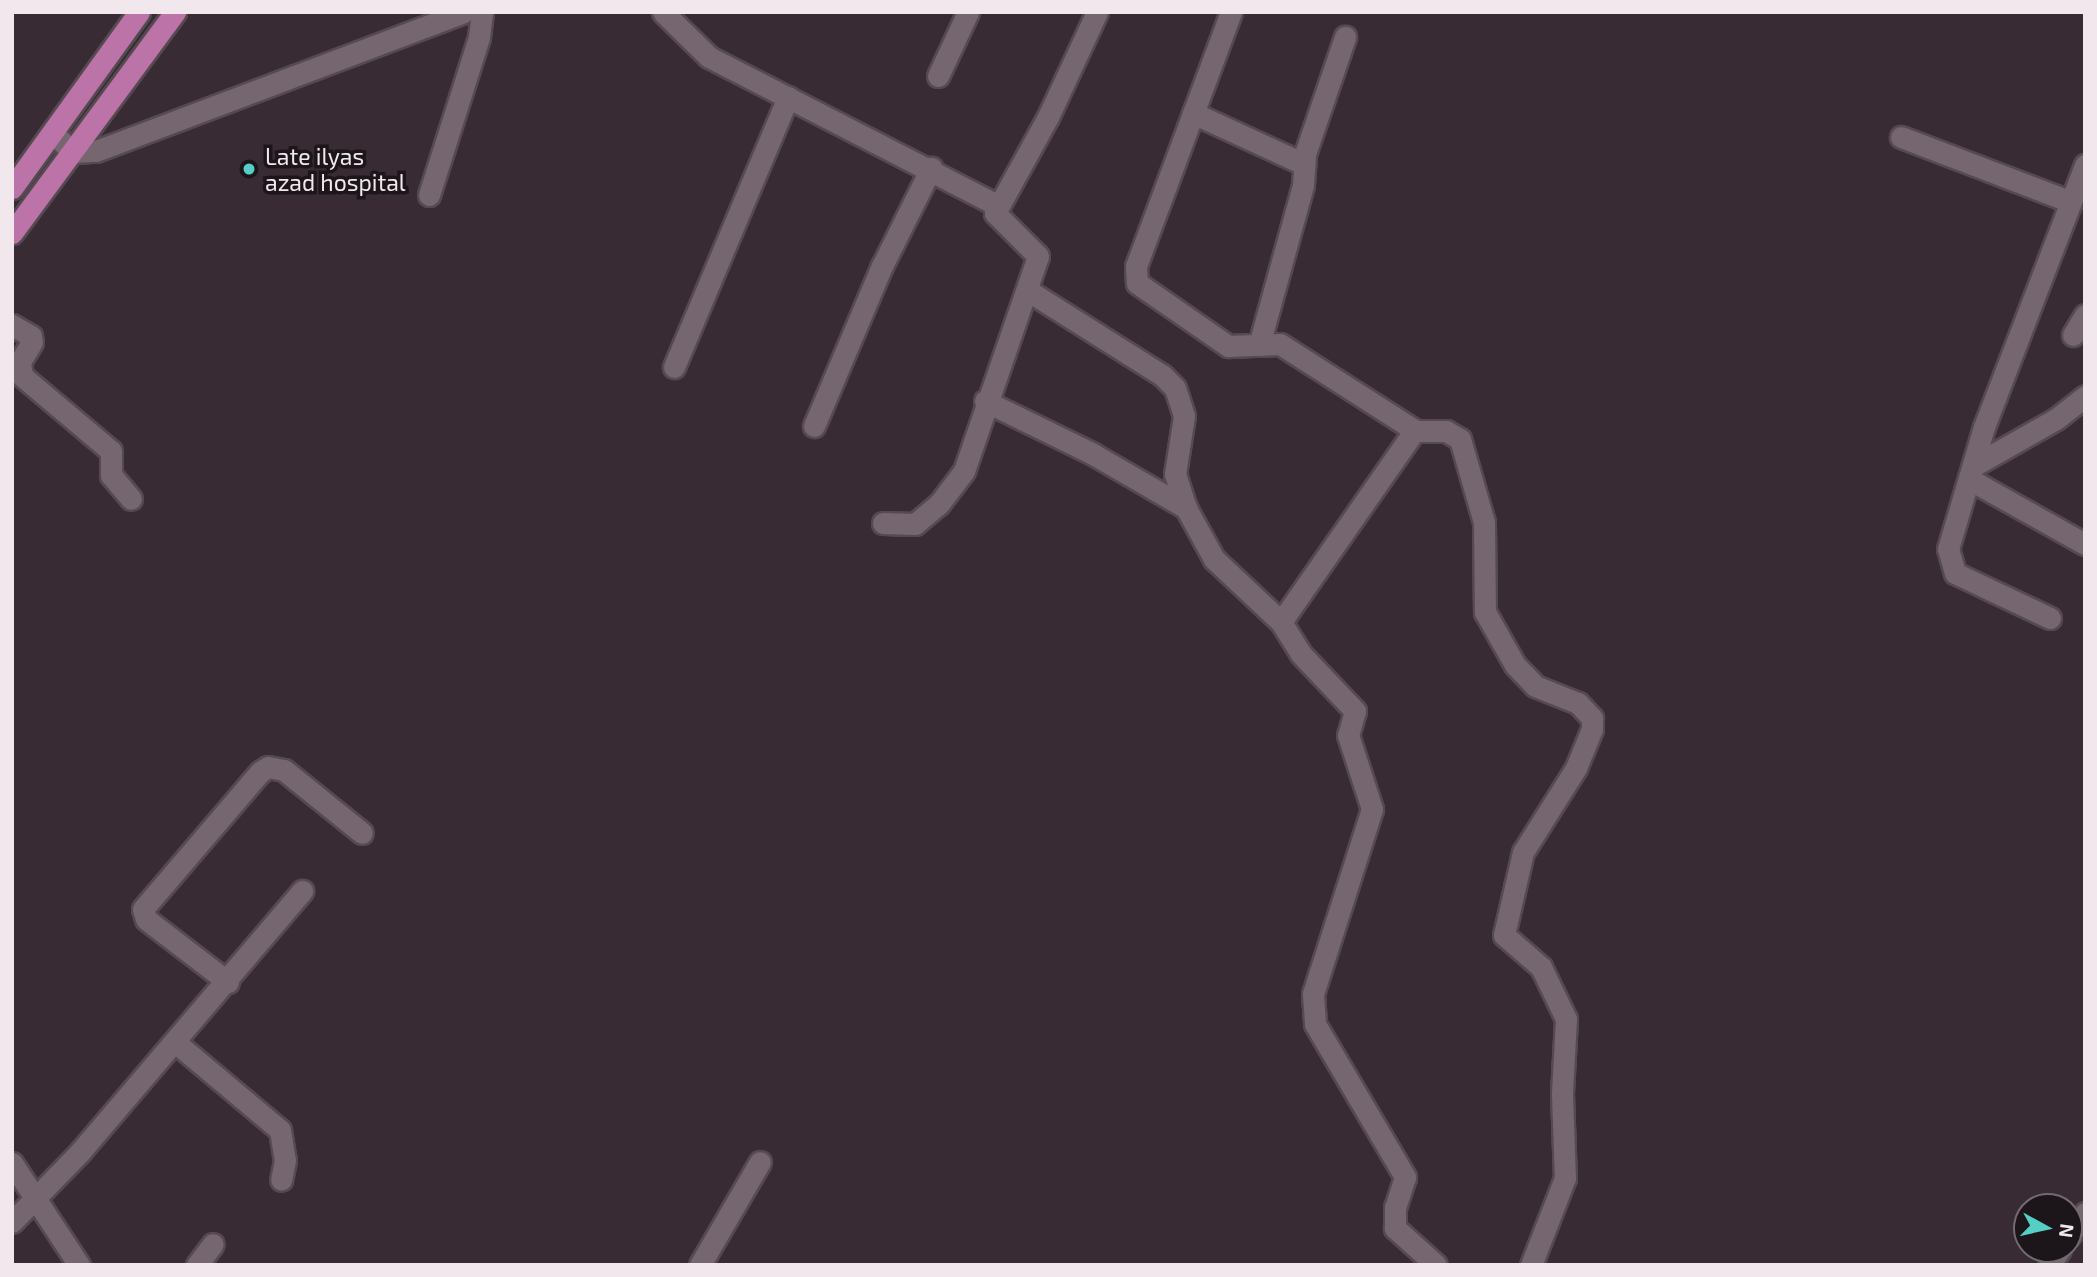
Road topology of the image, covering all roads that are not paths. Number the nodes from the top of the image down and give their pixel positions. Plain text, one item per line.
1 (139, 12) edge
2 (175, 12) edge
3 (464, 12) edge
4 (482, 12) edge
5 (663, 12) edge
6 (968, 12) edge
7 (1097, 12) edge
8 (1231, 12) edge
9 (1345, 37) dead end
10 (938, 76) dead end
11 (788, 97) junction
12 (1193, 113) junction
13 (53, 134) junction
14 (1901, 137) dead end
15 (74, 152) junction
16 (1304, 164) junction
17 (2085, 165) edge
18 (931, 168) junction
19 (12, 188) edge
20 (429, 195) dead end
21 (2071, 202) junction
22 (997, 205) junction
23 (12, 233) edge
24 (1027, 290) junction
25 (2085, 315) edge
26 (12, 325) edge
27 (2073, 335) dead end
28 (1259, 345) junction
29 (674, 367) dead end
30 (2085, 396) edge
31 (985, 401) junction
32 (814, 426) dead end
33 (1415, 430) junction
34 (1971, 473) junction
35 (131, 499) dead end
36 (1186, 508) junction
37 (883, 523) dead end
38 (2085, 544) edge
39 (2050, 618) dead end
40 (1281, 622) junction
41 (362, 833) dead end
42 (302, 891) dead end
43 (228, 982) junction
44 (175, 1042) junction
45 (760, 1162) dead end
46 (12, 1163) edge
47 (281, 1181) dead end
48 (35, 1197) junction
49 (12, 1222) edge
50 (213, 1244) dead end
51 (79, 1265) edge
52 (197, 1265) edge
53 (699, 1265) edge
54 (1436, 1265) edge
55 (1531, 1265) edge

1 - 13 main road
2 - 15 main road
3 - 15 street
4 - 20 street
5 - 11 street
6 - 10 street
7 - 22 street
8 - 12 street
9 - 16 street
11 - 18 street
11 - 29 street
12 - 16 street
12 - 28 street
13 - 15 street
13 - 19 main road
14 - 21 street
15 - 23 main road
16 - 28 street
17 - 21 street
18 - 22 street
18 - 32 street
21 - 34 street
22 - 24 street
24 - 31 street
24 - 36 street
25 - 27 street
26 - 35 street
28 - 33 street
30 - 34 street
31 - 36 street
31 - 37 street
33 - 40 street
33 - 55 street
34 - 38 street
34 - 39 street
36 - 40 street
40 - 54 street
41 - 43 street
42 - 43 street
43 - 44 street
44 - 47 street
44 - 48 street
45 - 53 street
46 - 48 street
48 - 49 street
48 - 51 street
50 - 52 street

